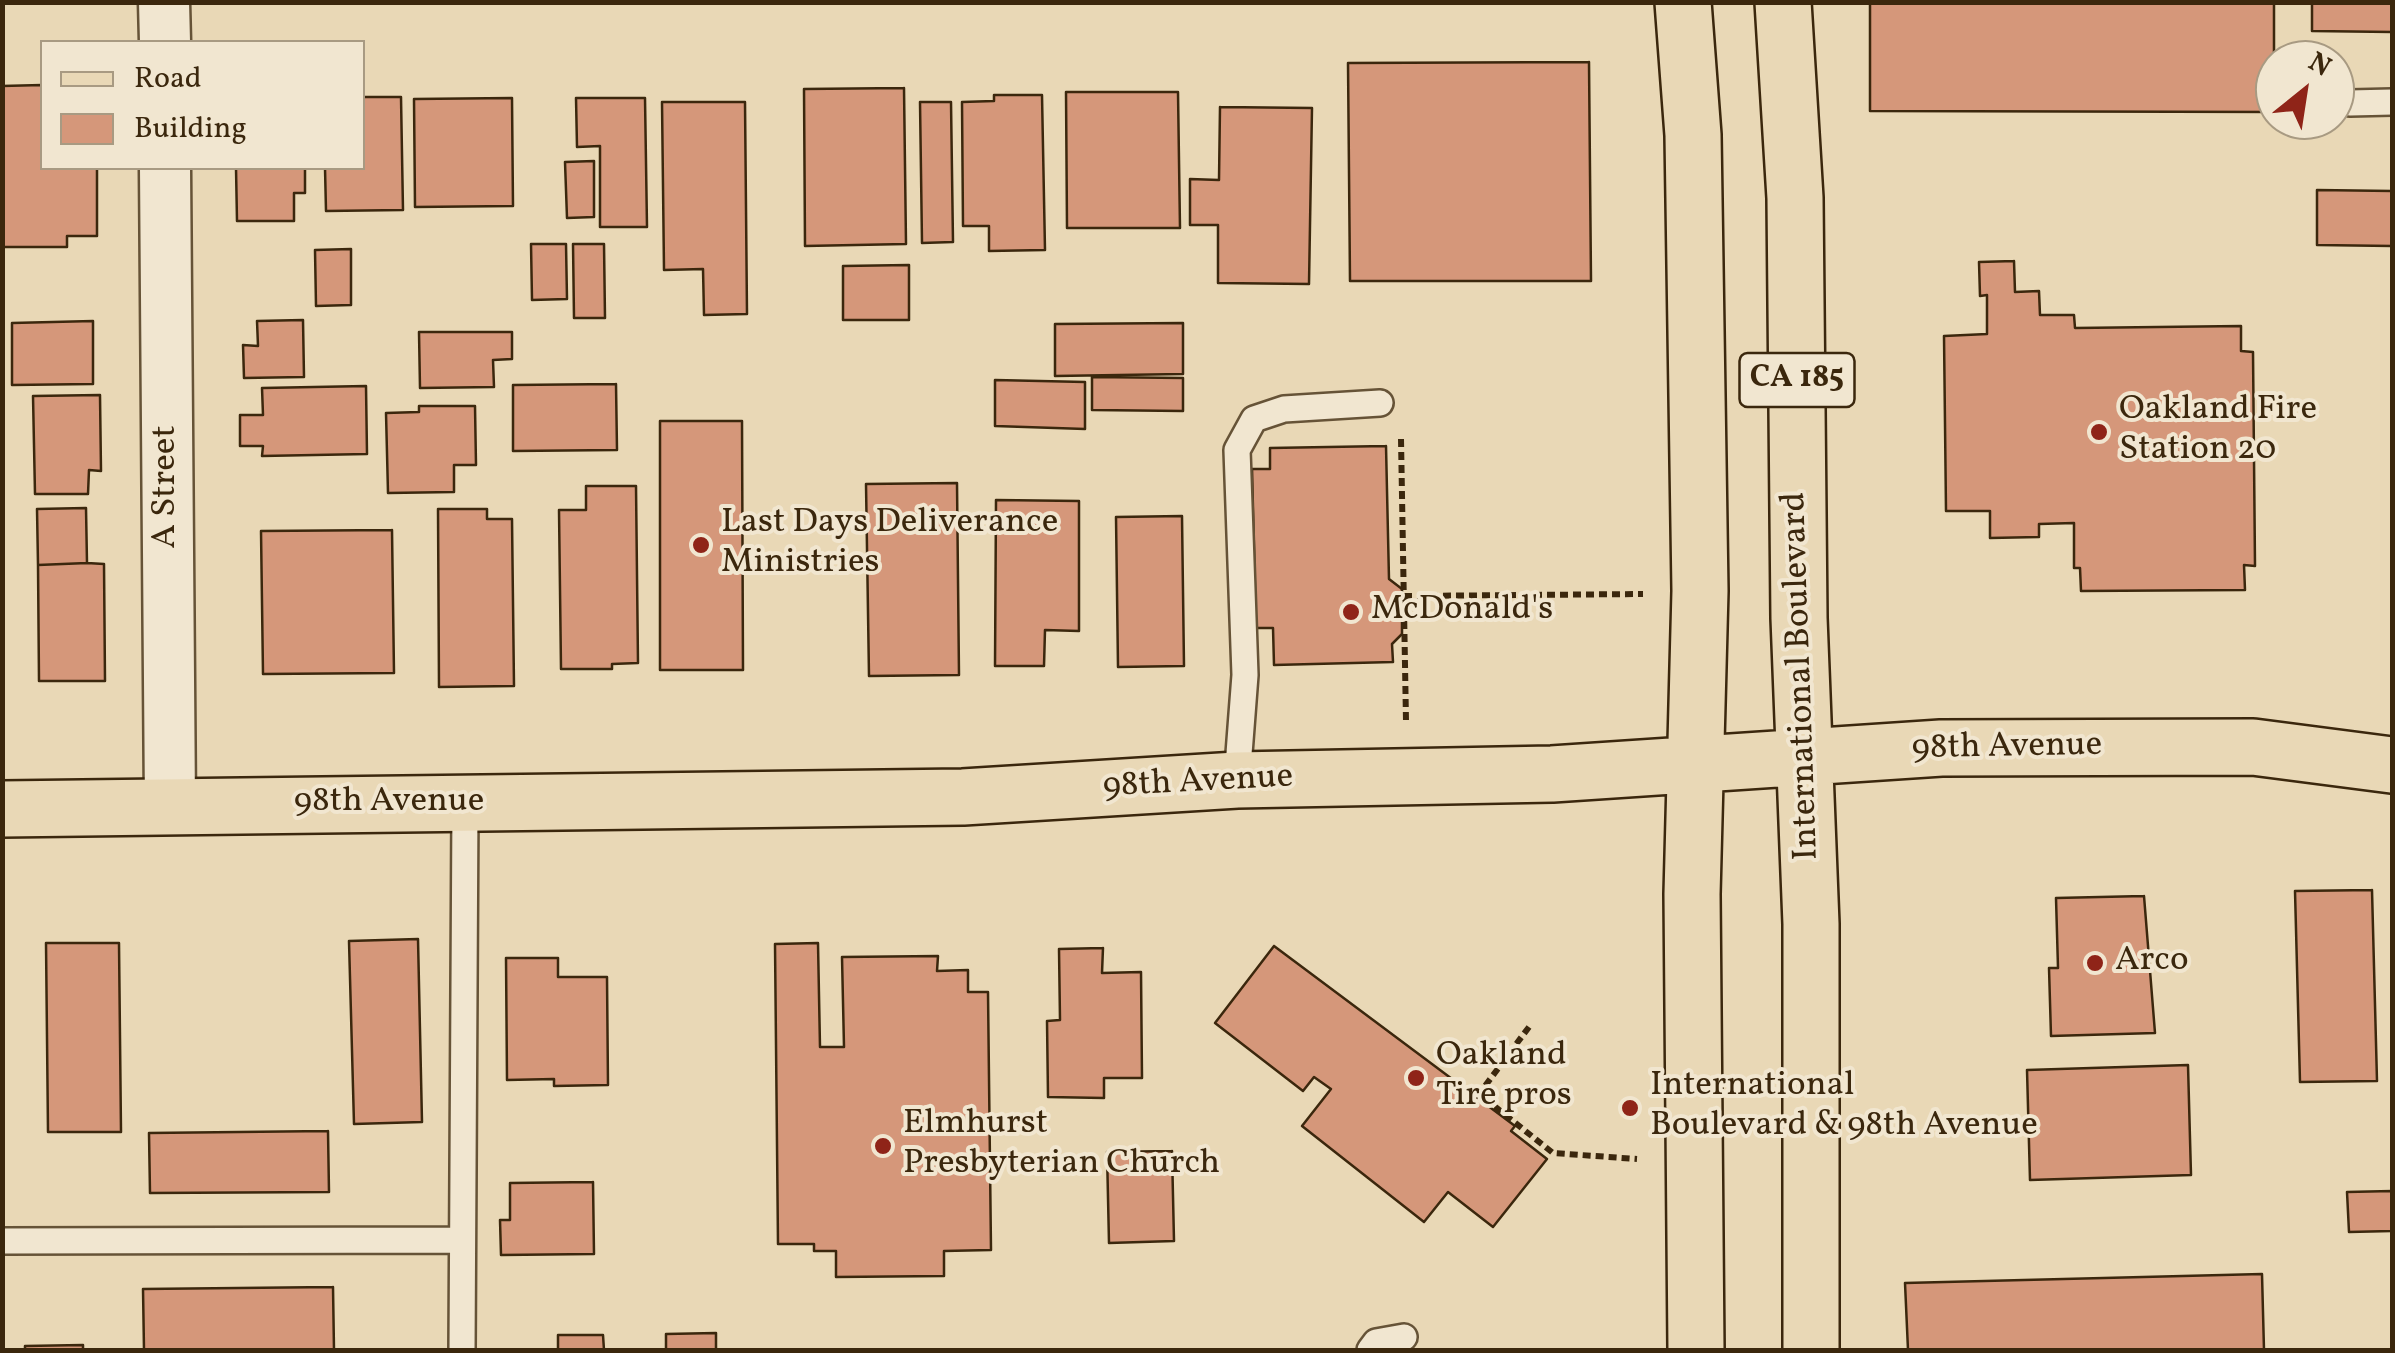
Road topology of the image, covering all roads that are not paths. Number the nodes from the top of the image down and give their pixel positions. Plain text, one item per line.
1 (164, 2) edge
2 (1683, 2) edge
3 (1783, 2) edge
4 (165, 40) edge
5 (2392, 102) edge
6 (2355, 103) edge
7 (165, 170) edge
8 (1380, 403) dead end
9 (1804, 757) junction
10 (1694, 764) junction
11 (2392, 765) edge
12 (1237, 780) junction
13 (465, 804) junction
14 (170, 806) junction
15 (2, 809) edge
16 (2, 1240) edge
17 (461, 1240) junction
18 (1404, 1337) dead end
19 (462, 1350) edge
20 (1370, 1350) edge
21 (1696, 1350) edge
22 (1811, 1350) edge

1 - 4 street
2 - 10 main road, CA 185
3 - 9 main road, International Boulevard / CA 185
5 - 6 lane
7 - 14 street, A Street
8 - 12 lane
9 - 10 main road, 98th Avenue
9 - 11 main road, 98th Avenue
9 - 22 main road, International Boulevard / CA 185
10 - 12 main road, 98th Avenue
10 - 21 main road, CA 185
12 - 13 main road, 98th Avenue
13 - 14 main road, 98th Avenue
13 - 17 lane
14 - 15 main road, 98th Avenue
16 - 17 lane
17 - 19 lane
18 - 20 lane

